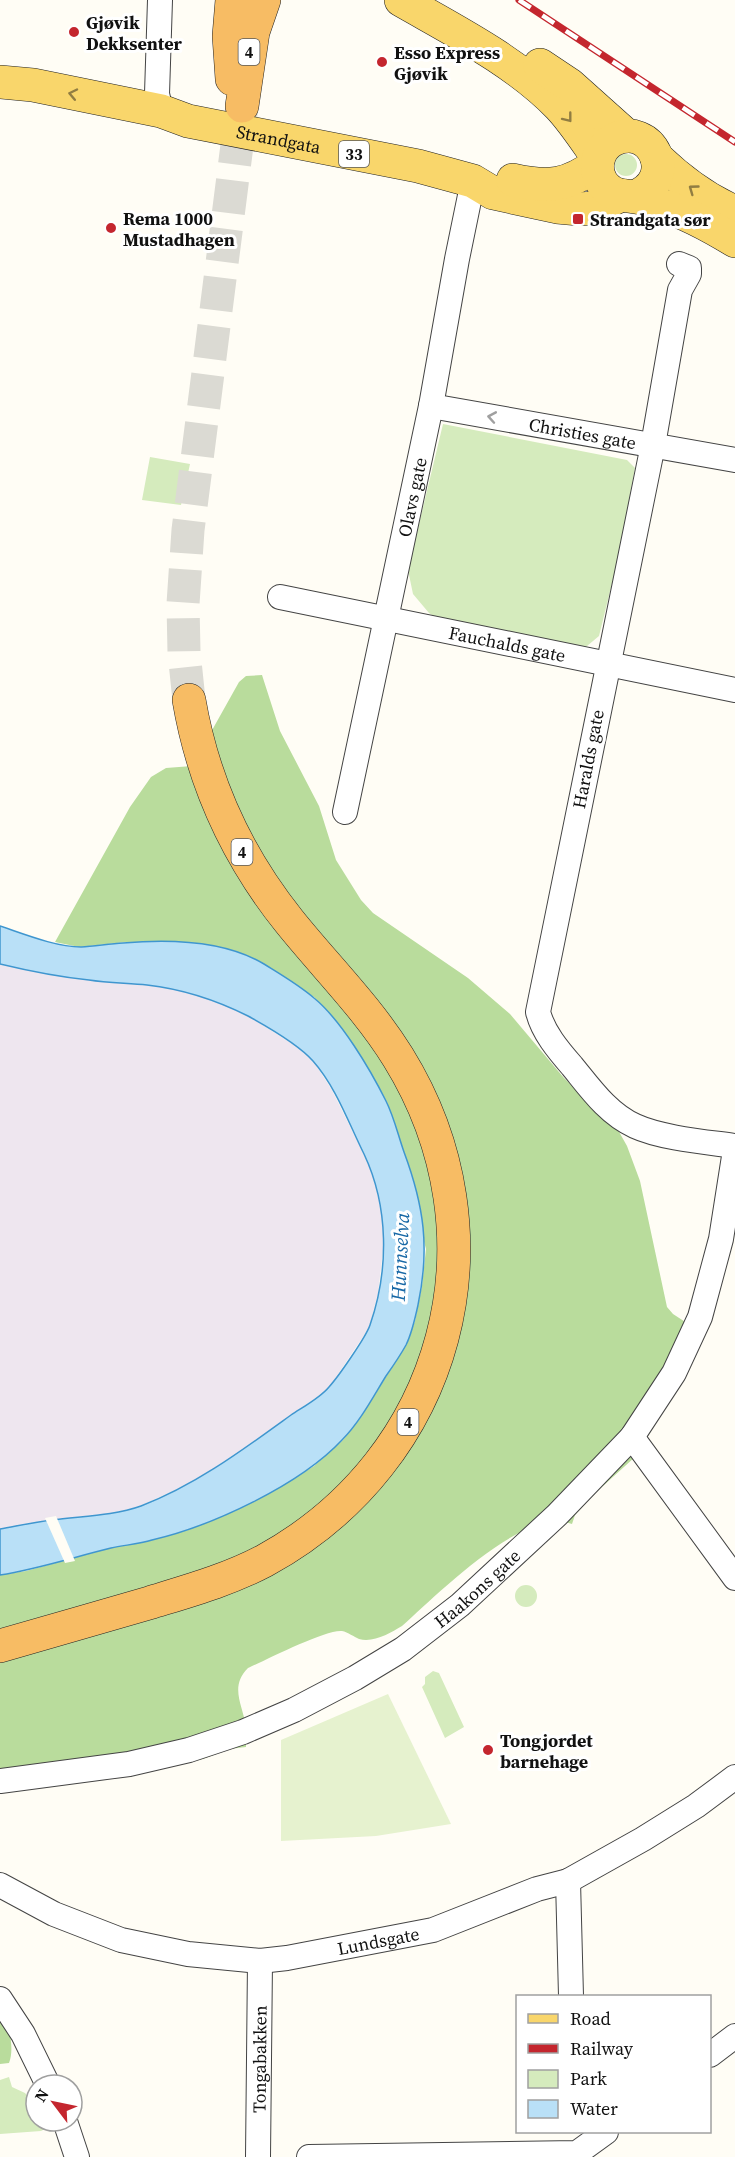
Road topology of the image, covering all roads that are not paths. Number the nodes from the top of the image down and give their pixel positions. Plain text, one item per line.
1 (160, 0) edge
2 (231, 0) edge
3 (264, 0) edge
4 (401, 0) edge
5 (435, 0) edge
6 (0, 82) edge
7 (0, 92) edge
8 (175, 116) junction
9 (627, 136) junction
10 (657, 158) junction
11 (598, 161) junction
12 (473, 181) junction
13 (626, 196) junction
14 (735, 212) edge
15 (735, 240) edge
16 (679, 264) dead end
17 (431, 406) junction
18 (653, 445) junction
19 (735, 460) edge
20 (280, 597) dead end
21 (387, 620) junction
22 (608, 665) junction
23 (735, 690) edge
24 (189, 700) tunnel mouth
25 (345, 812) dead end
26 (735, 1148) edge
27 (721, 1239) junction
28 (735, 1258) edge
29 (632, 1437) junction
30 (735, 1578) edge
31 (0, 1646) edge
32 (735, 1777) edge
33 (0, 1781) edge
34 (567, 1881) junction
35 (0, 1885) edge
36 (260, 1961) junction
37 (571, 1995) edge
38 (0, 2000) edge
39 (735, 2036) edge
40 (711, 2054) edge
41 (42, 2073) edge
42 (69, 2133) edge
43 (604, 2133) edge
44 (576, 2147) edge
45 (77, 2157) edge
46 (258, 2157) edge
47 (309, 2157) edge

1 - 8 street
2 - 3 highway, 4
4 -> 11 main road
5 - 9 main road
8 -> 6 main road, Strandgata / 33
7 - 8 main road, Strandgata / 33
8 - 12 main road, Strandgata / 33
9 - 10 main road
9 - 11 main road, 33
10 - 13 main road, 33
14 -> 10 main road
11 - 12 main road, Strandgata / 33
11 - 13 main road
12 - 13 main road, Strandgata / 33
12 - 17 street, Olavs gate
13 - 15 main road
16 - 18 street, Haralds gate
18 -> 17 street, Christies gate
17 - 21 street, Olavs gate
18 - 19 street, Christies gate
18 - 22 street, Haralds gate
20 - 21 street, Fauchalds gate
21 - 22 street, Fauchalds gate
21 - 25 street, Olavs gate
22 - 23 street, Fauchalds gate
22 - 26 street, Haralds gate
24 - 31 highway, 4
26 - 27 street, Haakons gate
27 - 28 street
27 - 29 street, Haakons gate
29 - 30 street
29 - 33 street, Haakons gate
32 - 34 street, Lundsgate
34 - 36 street, Lundsgate
34 - 37 street
35 - 36 street, Lundsgate
36 - 46 street, Tongabakken
38 - 41 street
39 - 40 street
42 - 45 street
43 - 44 street
44 - 47 street

